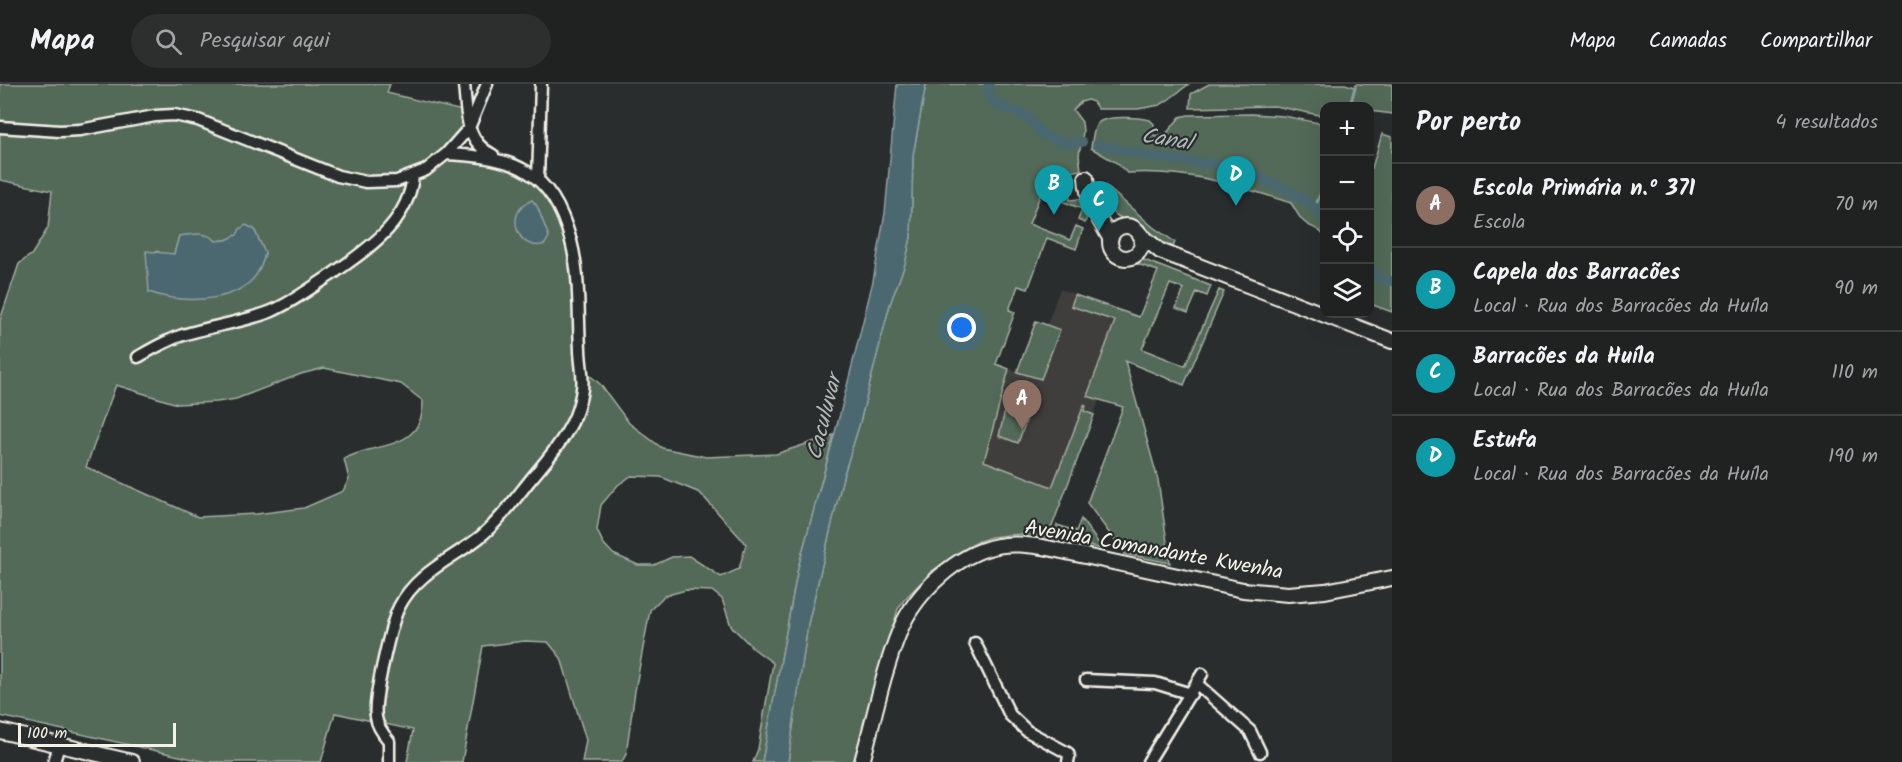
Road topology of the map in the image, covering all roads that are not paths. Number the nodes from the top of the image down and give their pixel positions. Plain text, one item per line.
1 (464, 84) edge
2 (487, 84) edge
3 (541, 84) edge
4 (0, 128) edge
5 (469, 128) junction
6 (446, 154) junction
7 (504, 161) junction
8 (413, 176) junction
9 (1086, 178) dead end
10 (538, 180) junction
11 (1087, 194) junction
12 (1123, 225) junction
13 (1141, 235) junction
14 (1110, 238) junction
15 (1160, 251) junction
16 (1135, 255) junction
17 (1392, 341) edge
18 (138, 357) dead end
19 (1392, 578) edge
20 (975, 643) dead end
21 (1086, 680) dead end
22 (1196, 684) junction
23 (0, 731) edge
24 (59, 745) junction
25 (1260, 752) dead end
26 (54, 762) edge
27 (132, 762) edge
28 (388, 762) edge
29 (862, 762) edge
30 (1068, 762) edge
31 (1148, 762) edge

1 - 5 street
2 - 5 street
3 - 10 street
4 - 8 street
5 - 6 street
5 - 7 street
6 - 7 street
6 - 8 street
7 - 10 street
8 - 18 street
9 - 11 main road
10 - 28 street
11 - 12 main road
11 - 14 main road
12 - 13 main road
12 - 14 main road
13 - 15 main road
13 - 16 main road
14 - 16 main road
15 - 16 main road
15 - 17 main road
19 - 29 main road, Avenida Comandante Kwenha
20 - 30 street
21 - 22 street
22 - 25 street
22 - 31 street
23 - 24 main road
24 - 26 street
24 - 27 main road

